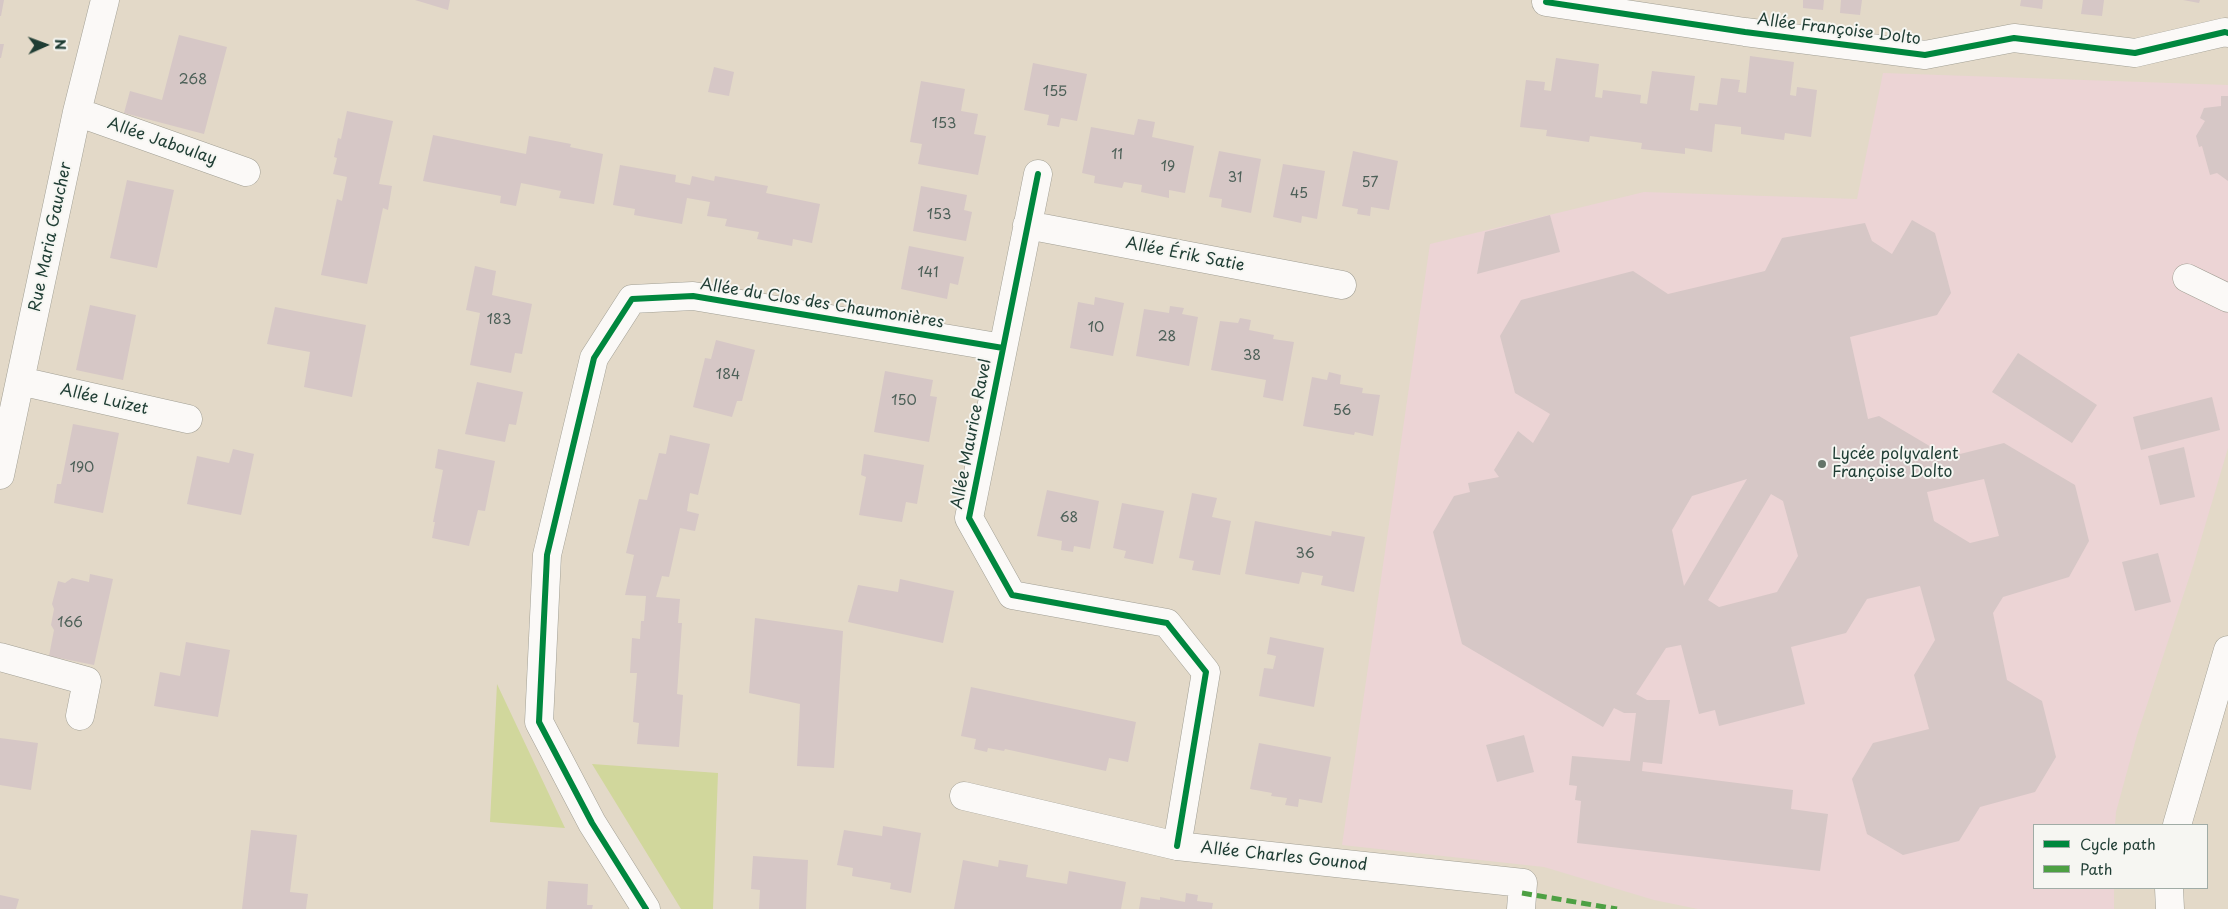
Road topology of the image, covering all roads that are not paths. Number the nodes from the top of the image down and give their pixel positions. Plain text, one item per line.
1 (105, 0) edge
2 (1546, 2) dead end
3 (1595, 5) edge
4 (2228, 33) edge
5 (77, 112) junction
6 (246, 172) dead end
7 (1038, 174) dead end
8 (1027, 225) junction
9 (2187, 278) dead end
10 (1342, 285) dead end
11 (2228, 298) edge
12 (1003, 348) junction
13 (20, 381) junction
14 (188, 418) dead end
15 (0, 474) edge
16 (2228, 650) edge
17 (0, 657) edge
18 (2222, 689) edge
19 (80, 716) dead end
20 (964, 796) dead end
21 (2177, 824) edge
22 (1177, 846) junction
23 (2170, 889) edge
24 (646, 909) edge
25 (1521, 909) edge
26 (2170, 909) edge

1 - 5 street, Rue Maria Gaucher
2 - 3 street, Allée Françoise Dolto
3 - 4 street, Allée Françoise Dolto
5 - 6 street, Allée Jaboulay
5 - 13 street, Rue Maria Gaucher
7 - 8 street, Allée Maurice Ravel
8 - 10 street, Allée Érik Satie
8 - 12 street, Allée Maurice Ravel
9 - 11 street
12 - 22 street, Allée Maurice Ravel
12 - 24 street, Allée du Clos des Chaumonières
13 - 14 street, Allée Luizet
13 - 15 street, Rue Maria Gaucher
16 - 18 street
17 - 19 street
18 - 21 street
20 - 22 street, Allée Charles Gounod
22 - 25 street, Allée Charles Gounod
23 - 26 street

